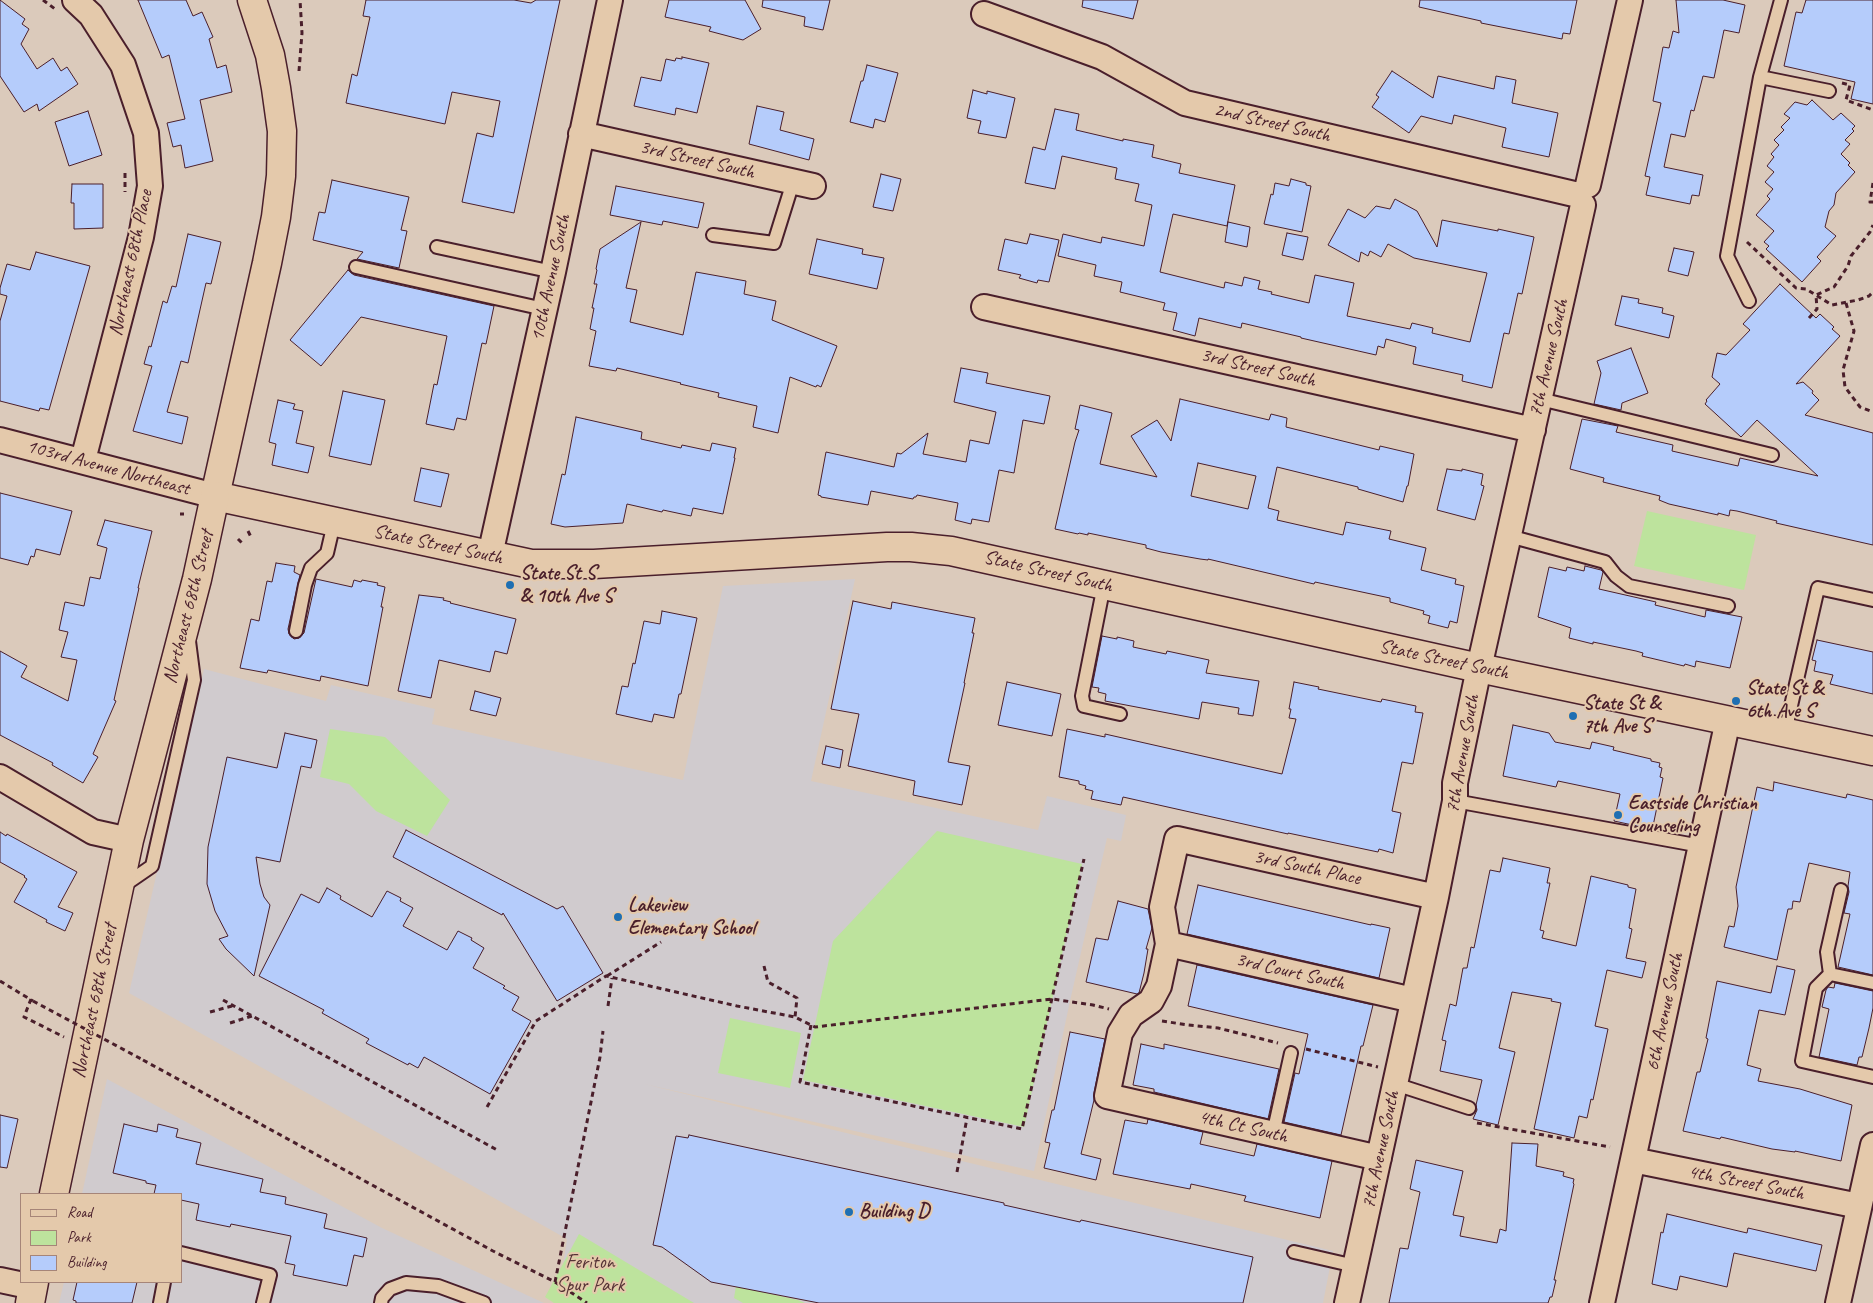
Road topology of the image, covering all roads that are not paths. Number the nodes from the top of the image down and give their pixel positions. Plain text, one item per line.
1 (610, 0) edge
2 (1630, 0) edge
3 (1781, 0) edge
4 (74, 8) edge
5 (255, 8) edge
6 (984, 14) dead end
7 (1760, 77) junction
8 (1829, 91) dead end
9 (581, 134) junction
10 (803, 184) joint
11 (1582, 194) junction
12 (713, 235) dead end
13 (437, 247) dead end
14 (356, 267) dead end
15 (553, 272) junction
16 (1749, 301) dead end
17 (984, 307) dead end
18 (544, 309) junction
19 (1540, 400) junction
20 (1533, 430) junction
21 (0, 440) edge
22 (1772, 455) dead end
23 (83, 460) junction
24 (215, 496) junction
25 (334, 523) junction
26 (1509, 536) junction
27 (490, 555) junction
28 (1104, 584) junction
29 (1873, 600) edge
30 (1728, 606) dead end
31 (186, 622) junction
32 (296, 631) dead end
33 (1479, 668) junction
34 (1120, 714) dead end
35 (1728, 720) junction
36 (1785, 732) junction
37 (1873, 750) edge
38 (0, 777) edge
39 (1455, 801) junction
40 (129, 840) junction
41 (1700, 846) junction
42 (119, 888) junction
43 (1841, 890) dead end
44 (1436, 896) junction
45 (1168, 944) junction
46 (1830, 974) junction
47 (1873, 983) edge
48 (1413, 1000) junction
49 (1293, 1048) road end
50 (1387, 1075) junction
51 (1873, 1077) edge
52 (1469, 1108) dead end
53 (1273, 1134) junction
54 (1873, 1144) edge
55 (1379, 1158) junction
56 (1633, 1160) junction
57 (54, 1193) edge
58 (1859, 1206) junction
59 (1294, 1252) dead end
60 (182, 1253) edge
61 (1355, 1266) junction
62 (0, 1280) edge
63 (164, 1283) edge
64 (33, 1291) edge
65 (160, 1303) edge
66 (263, 1303) edge
67 (381, 1303) edge
68 (484, 1303) edge
69 (1347, 1303) edge
70 (1602, 1303) edge
71 (1838, 1303) edge

1 - 9 street, 10th Avenue South
2 - 11 street, 7th Avenue South
3 - 7 lane
4 - 23 street, Northeast 68th Place
5 - 24 street, Northeast 68th Street
6 - 11 street, 2nd Street South
7 - 8 lane
7 - 16 lane
9 - 10 street, 3rd Street South
9 - 15 street, 10th Avenue South
10 - 12 lane
11 - 19 street, 7th Avenue South
13 - 15 lane
14 - 18 lane
15 - 18 street, 10th Avenue South
17 - 20 street, 3rd Street South
18 - 27 street, 10th Avenue South
19 - 20 street, 7th Avenue South
19 - 22 lane
20 - 26 street, 7th Avenue South
21 - 23 street, 103rd Avenue Northeast
23 - 24 street, 103rd Avenue Northeast
24 - 25 street, State Street South
24 - 31 street, Northeast 68th Street
25 - 27 street, State Street South
25 - 32 lane
26 - 30 lane
26 - 33 street, 7th Avenue South
27 - 28 street, State Street South
28 - 33 street, State Street South
28 - 34 lane
29 - 36 lane
31 - 40 street, Northeast 68th Street
31 - 42 lane
33 - 35 street, State Street South
33 - 39 street, 7th Avenue South
35 - 36 street, State Street South
35 - 41 street, 6th Avenue South
36 - 37 street, State Street South
38 - 40 street
39 - 41 lane
39 - 44 street, 7th Avenue South
40 - 42 street, Northeast 68th Street
41 - 56 street, 6th Avenue South
42 - 57 street, Northeast 68th Street
43 - 46 lane
44 - 45 street, 3rd South Place
44 - 48 street, 7th Avenue South
45 - 48 street, 3rd Court South
45 - 53 street, 4th Ct South
46 - 47 lane
46 - 51 lane
48 - 50 street, 7th Avenue South
49 - 53 lane
50 - 52 lane
50 - 55 street, 7th Avenue South
53 - 55 street, 4th Ct South
54 - 58 street
55 - 61 street, 7th Avenue South
56 - 58 street, 4th Street South
56 - 70 street, 6th Avenue South
58 - 71 street
59 - 61 lane
60 - 66 lane
61 - 69 street, 7th Avenue South
62 - 64 street
63 - 65 lane
67 - 68 lane

